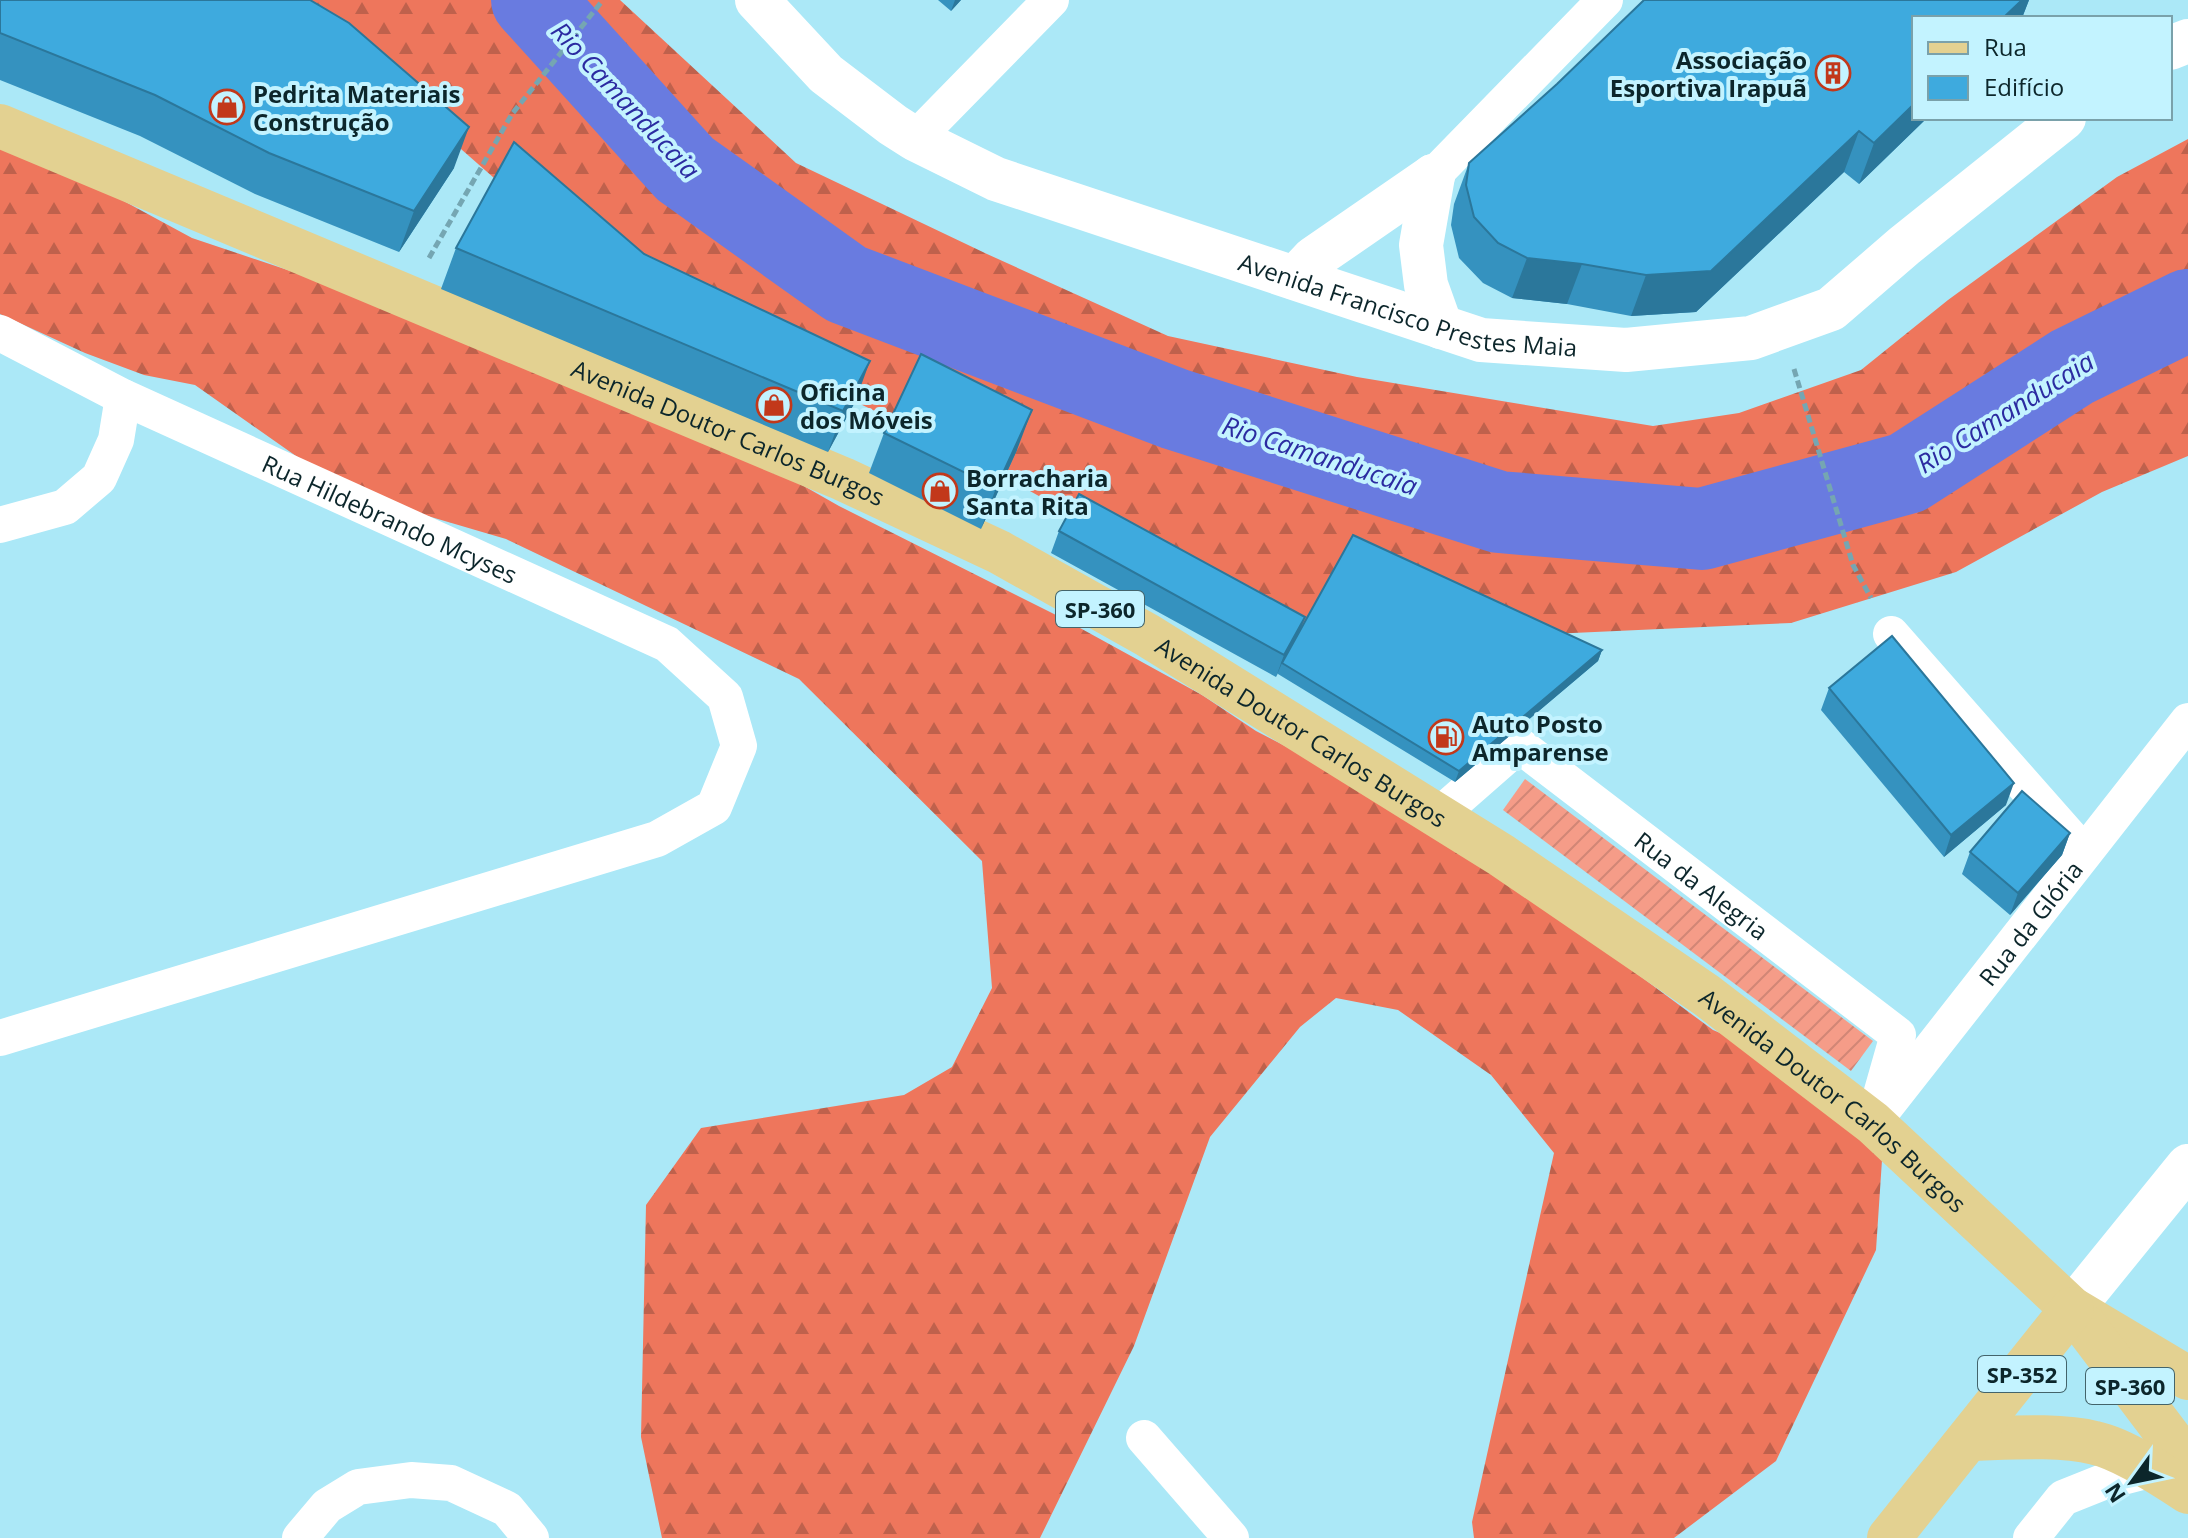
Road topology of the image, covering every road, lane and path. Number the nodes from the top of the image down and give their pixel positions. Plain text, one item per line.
1 (603, 0) edge
2 (757, 0) edge
3 (1051, 0) edge
4 (1605, 0) edge
5 (2062, 120) edge
6 (0, 126) edge
7 (915, 139) junction
8 (1433, 176) junction
9 (1295, 278) junction
10 (406, 297) junction
11 (1441, 327) junction
12 (0, 333) edge
13 (1793, 367) dead end
14 (123, 397) junction
15 (0, 525) edge
16 (1853, 565) dead end
17 (1891, 634) edge
18 (2188, 721) edge
19 (1438, 816) junction
20 (2084, 853) junction
21 (0, 1038) edge
22 (1873, 1123) junction
23 (2188, 1166) edge
24 (2072, 1309) junction
25 (2188, 1378) edge
26 (1144, 1438) dead end
27 (1971, 1439) junction
28 (2176, 1475) edge
29 (300, 1538) edge
30 (531, 1538) edge
31 (1231, 1538) edge
32 (1889, 1538) edge
33 (2031, 1538) edge

1 - 10 path
2 - 7 street, Avenida Francisco Prestes Maia
3 - 7 street
4 - 8 street
5 - 11 street, Avenida Francisco Prestes Maia
6 - 10 main road, Avenida Doutor Carlos Burgos / SP-360
7 - 9 street, Avenida Francisco Prestes Maia
8 - 9 street
8 - 11 street
9 - 11 street, Avenida Francisco Prestes Maia
10 - 19 main road, Avenida Doutor Carlos Burgos / SP-360
12 - 14 street, Rua Hildebrando Mcyses
13 - 16 path
14 - 15 street
14 - 21 street, Rua Hildebrando Mcyses
17 - 20 street
18 - 20 street, Rua da Glória
19 - 22 main road, Avenida Doutor Carlos Burgos / SP-360
19 - 22 street, Rua da Alegria
20 - 22 street, Rua da Glória
22 - 24 main road, Avenida Doutor Carlos Burgos / SP-360
23 - 24 street
24 - 25 main road, Avenida Doutor Carlos Burgos / SP-360
24 - 27 main road, SP-352
24 - 28 main road, SP-360
26 - 31 street
27 - 28 main road
27 - 32 main road, SP-352
28 - 33 street
29 - 30 street

